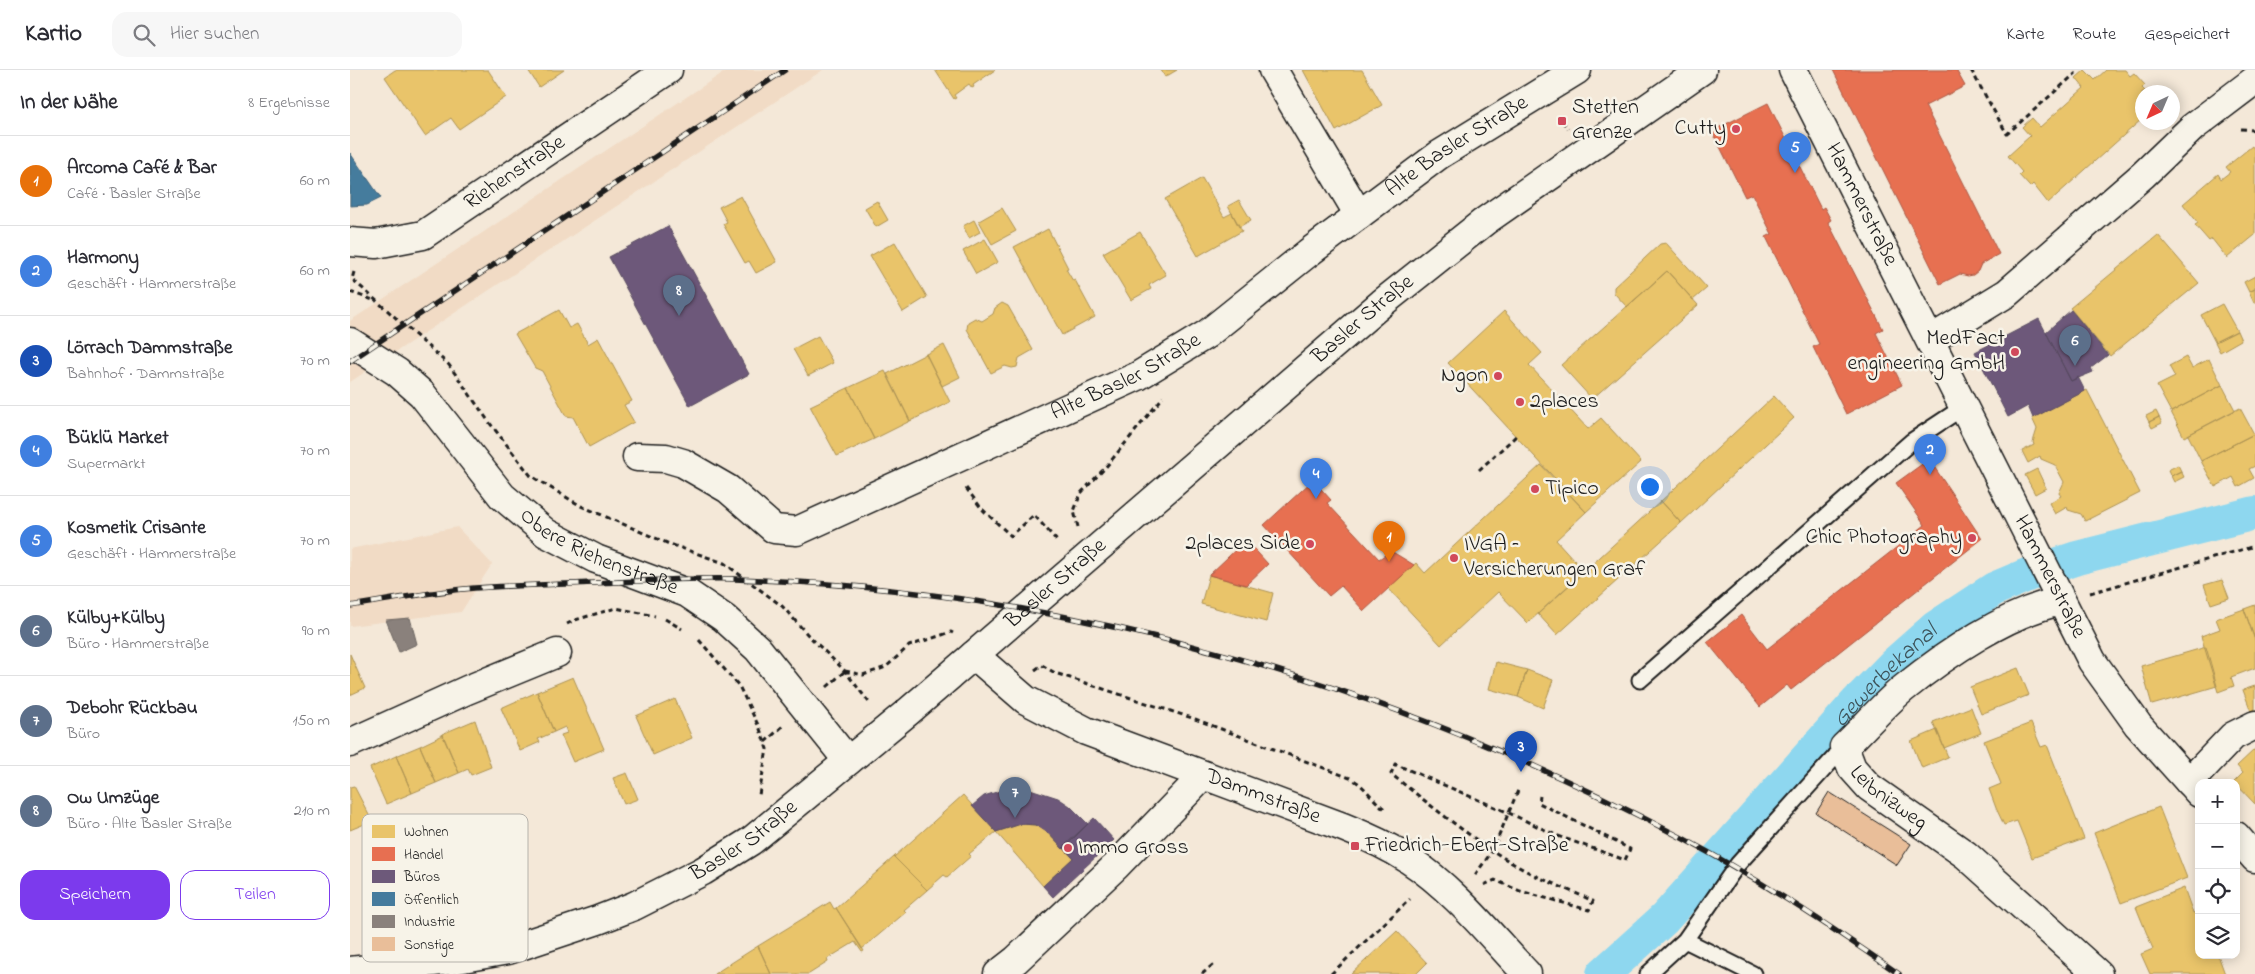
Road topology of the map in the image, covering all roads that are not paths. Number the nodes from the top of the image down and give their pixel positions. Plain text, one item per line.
1 (668, 70) edge
2 (1273, 70) edge
3 (1577, 70) edge
4 (1702, 70) edge
5 (1793, 70) edge
6 (2255, 80) edge
7 (1359, 215) junction
8 (350, 242) edge
9 (1930, 340) junction
10 (350, 342) edge
11 (1962, 408) junction
12 (636, 457) dead end
13 (2057, 595) junction
14 (557, 653) dead end
15 (974, 655) junction
16 (1640, 680) dead end
17 (2255, 725) edge
18 (350, 743) edge
19 (1844, 747) junction
20 (848, 761) junction
21 (1203, 776) junction
22 (2194, 788) edge
23 (2240, 841) edge
24 (2255, 858) edge
25 (1685, 940) junction
26 (528, 943) edge
27 (433, 962) edge
28 (350, 971) edge
29 (998, 974) edge
30 (1526, 974) edge
31 (1648, 974) edge
32 (1753, 974) edge
33 (2098, 974) edge

1 - 8 street, Riehenstraße
2 - 7 street
3 - 7 street, Alte Basler Straße
4 - 15 street, Basler Straße
5 - 9 street, Hammerstraße
6 - 9 street
7 - 12 street, Alte Basler Straße
9 - 11 street, Hammerstraße
10 - 20 street, Obere Riehenstraße
11 - 13 street, Hammerstraße
11 - 16 lane
13 - 19 street, Leibnizweg
13 - 22 street, Hammerstraße
14 - 18 street
15 - 20 street, Basler Straße
15 - 21 street, Dammstraße
17 - 22 street
19 - 25 lane
19 - 33 street, Leibnizweg
20 - 26 street, Basler Straße
21 - 29 street
21 - 30 street, Dammstraße
23 - 24 street
25 - 31 lane
25 - 32 lane
27 - 28 street, Basler Straße

